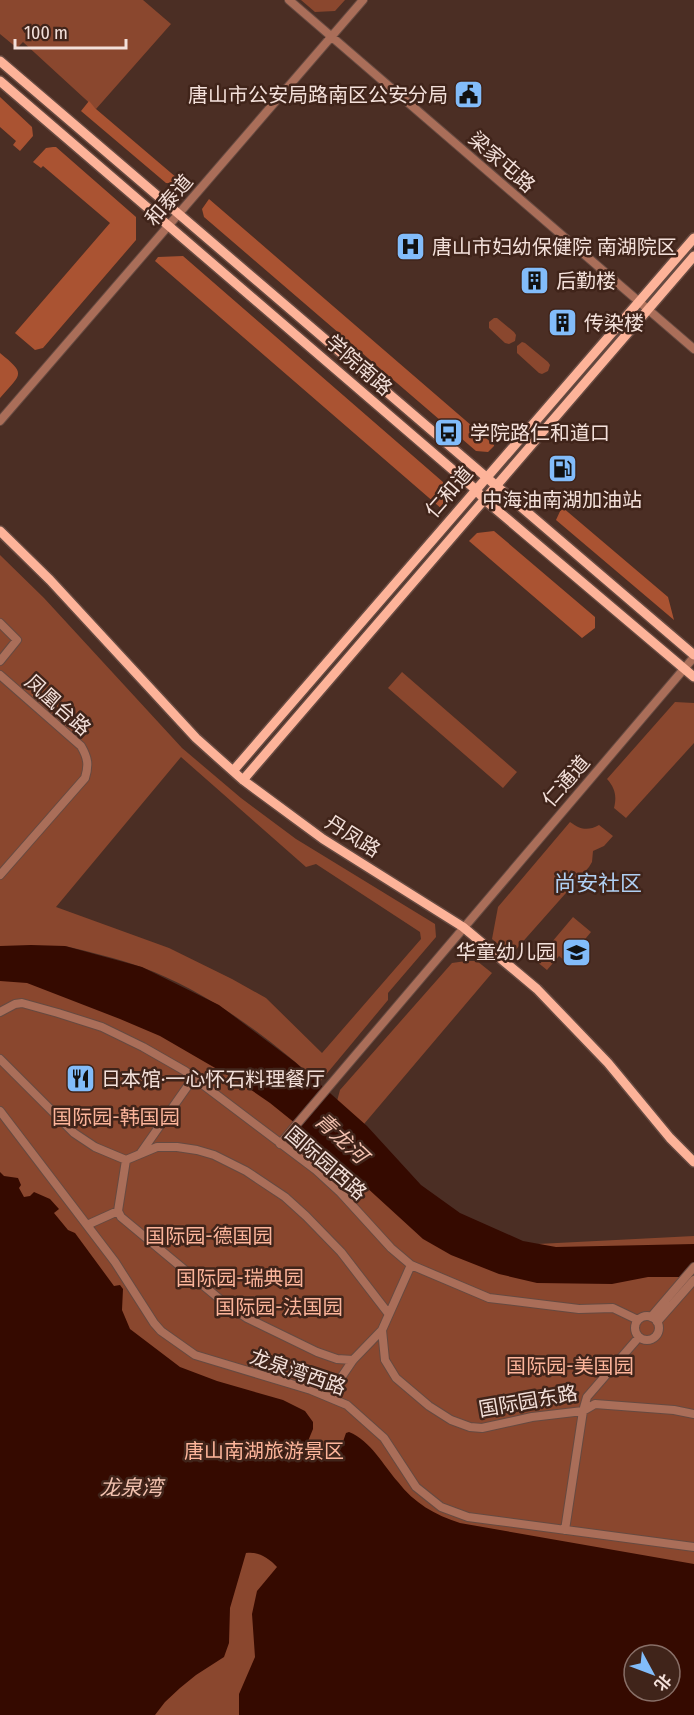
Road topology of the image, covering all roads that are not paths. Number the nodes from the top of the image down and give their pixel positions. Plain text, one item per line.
1 (289, 0) edge
2 (363, 0) edge
3 (332, 37) junction
4 (0, 61) edge
5 (0, 81) edge
6 (179, 214) junction
7 (169, 225) junction
8 (694, 238) edge
9 (694, 256) edge
10 (639, 301) junction
11 (648, 309) junction
12 (694, 349) edge
13 (0, 421) edge
14 (486, 477) junction
15 (498, 486) junction
16 (475, 489) junction
17 (485, 500) junction
18 (0, 531) edge
19 (0, 623) edge
20 (694, 656) edge
21 (0, 661) edge
22 (684, 668) junction
23 (0, 675) edge
24 (694, 677) edge
25 (233, 771) junction
26 (243, 780) junction
27 (0, 876) edge
28 (463, 927) junction
29 (0, 1012) edge
30 (0, 1059) edge
31 (194, 1077) junction
32 (0, 1111) edge
33 (280, 1144) junction
34 (140, 1154) junction
35 (126, 1160) junction
36 (694, 1162) edge
37 (118, 1211) junction
38 (87, 1225) junction
39 (411, 1265) junction
40 (694, 1267) edge
41 (694, 1280) edge
42 (388, 1313) junction
43 (654, 1319) junction
44 (638, 1320) junction
45 (382, 1330) junction
46 (639, 1337) junction
47 (353, 1360) junction
48 (328, 1397) junction
49 (582, 1411) junction
50 (694, 1414) edge
51 (565, 1530) junction
52 (694, 1547) edge

1 - 3 street, 梁家屯路
2 - 3 street, 和泰道
3 - 6 street, 和泰道
3 - 10 street, 梁家屯路
4 - 6 main road, 学院南路
5 - 7 main road, 学院南路
6 - 7 street, 和泰道
6 - 14 main road, 学院南路
7 - 13 street, 和泰道
7 - 16 main road, 学院南路
8 - 10 main road, 仁和道
9 - 11 main road, 仁和道
10 - 11 street, 梁家屯路
10 - 14 main road, 仁和道
11 - 12 street, 梁家屯路
11 - 15 main road, 仁和道
14 - 15 main road, 学院南路
14 - 16 main road, 仁和道
15 - 17 main road, 仁和道
15 - 20 main road, 学院南路
16 - 17 main road, 学院南路
16 - 25 main road, 仁和道
17 - 22 main road, 学院南路
17 - 26 main road, 仁和道
18 - 25 main road, 丹凤路
19 - 21 street
20 - 22 street, 仁通道
22 - 24 main road, 学院南路
22 - 28 street, 仁通道
23 - 27 street, 凤凰台路
25 - 26 main road, 丹凤路
26 - 28 main road, 丹凤路
28 - 33 street, 仁通道
28 - 36 main road, 丹凤路
29 - 31 street, 国际园西路
30 - 35 street
31 - 33 street, 国际园西路
31 - 34 street
32 - 38 street, 龙泉湾西路
33 - 39 street, 国际园西路
34 - 35 street
34 - 42 street
35 - 37 street
37 - 38 street
37 - 47 street
38 - 48 street, 龙泉湾西路
39 - 42 street, 国际园东路
39 - 44 street, 国际园西路
40 - 43 street
41 - 43 street
42 - 45 street, 国际园东路
43 - 44 street
43 - 46 street
44 - 46 street
45 - 47 street
45 - 49 street, 国际园东路
46 - 49 street
47 - 48 street
48 - 51 street, 龙泉湾西路
49 - 50 street, 国际园东路
49 - 51 street
51 - 52 street, 龙泉湾西路

